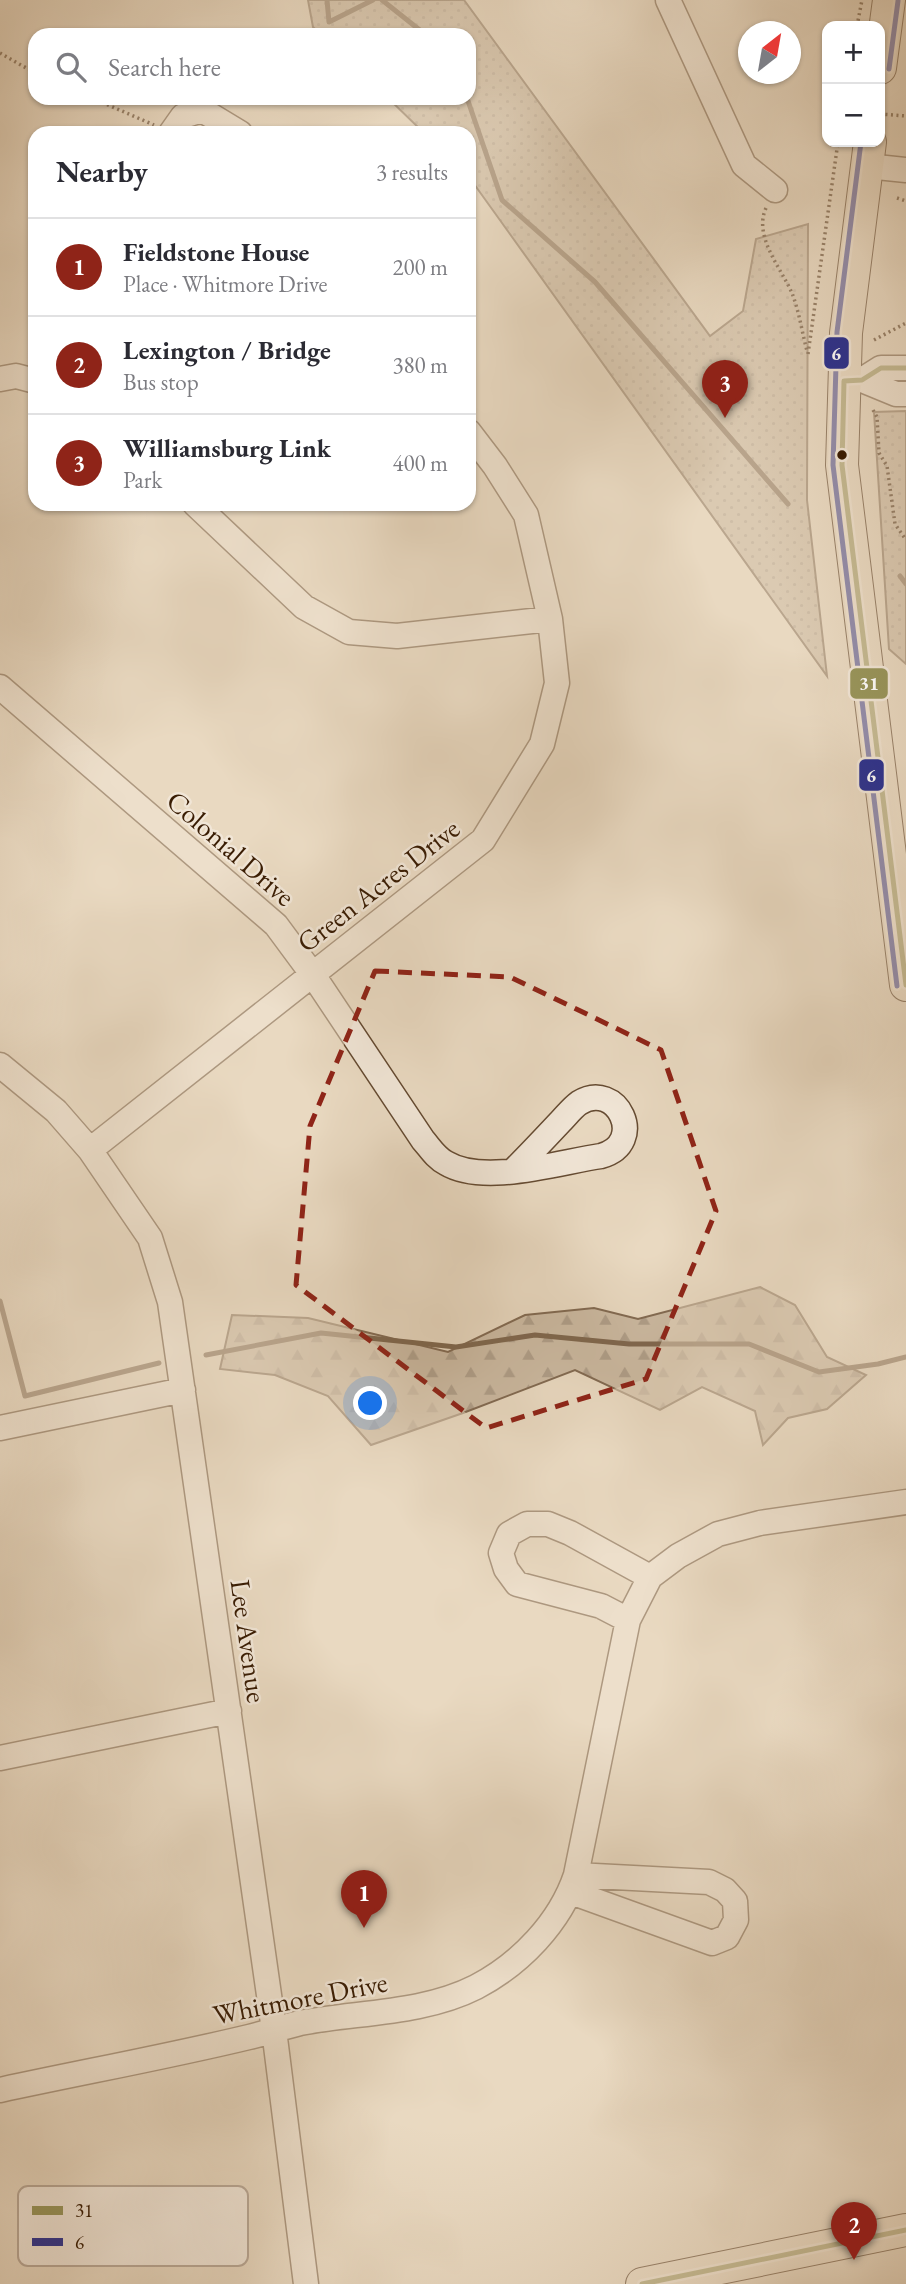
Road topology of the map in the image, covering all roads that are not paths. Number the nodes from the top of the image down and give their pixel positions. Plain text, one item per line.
1 (668, 0) edge
2 (889, 0) edge
3 (885, 30) edge
4 (176, 126) edge
5 (228, 126) edge
6 (868, 154) edge
7 (906, 170) edge
8 (775, 190) road end
9 (906, 368) edge
10 (0, 379) edge
11 (28, 379) edge
12 (853, 380) junction
13 (906, 394) edge
14 (476, 441) edge
15 (202, 511) edge
16 (550, 619) junction
17 (0, 687) edge
18 (313, 975) junction
19 (906, 985) edge
20 (0, 1065) edge
21 (90, 1150) junction
22 (514, 1170) dead end
23 (183, 1390) junction
24 (0, 1428) edge
25 (906, 1502) edge
26 (650, 1577) junction
27 (628, 1620) junction
28 (229, 1711) junction
29 (0, 1758) edge
30 (573, 1883) junction
31 (274, 2030) junction
32 (0, 2090) edge
33 (906, 2230) edge
34 (306, 2284) edge
35 (642, 2284) edge

1 - 8 street
2 - 3 main road
4 - 5 street
6 - 7 street
6 - 12 main road
9 - 12 street
10 - 11 street
12 - 13 street
12 - 19 main road
14 - 16 street, Green Acres Drive
15 - 16 street
16 - 18 street, Green Acres Drive
17 - 18 street, Colonial Drive
18 - 21 street, Green Acres Drive
18 - 22 street, Colonial Drive
20 - 21 street, Lee Avenue
21 - 23 street, Lee Avenue
23 - 24 street
23 - 28 street, Lee Avenue
25 - 26 street, Whitmore Drive
26 - 27 street, Whitmore Drive
26 - 27 street
27 - 30 street, Whitmore Drive
28 - 29 street
28 - 31 street, Lee Avenue
30 - 30 street
30 - 31 street, Whitmore Drive
31 - 32 street, Whitmore Drive
31 - 34 street, Lee Avenue
33 - 35 main road

